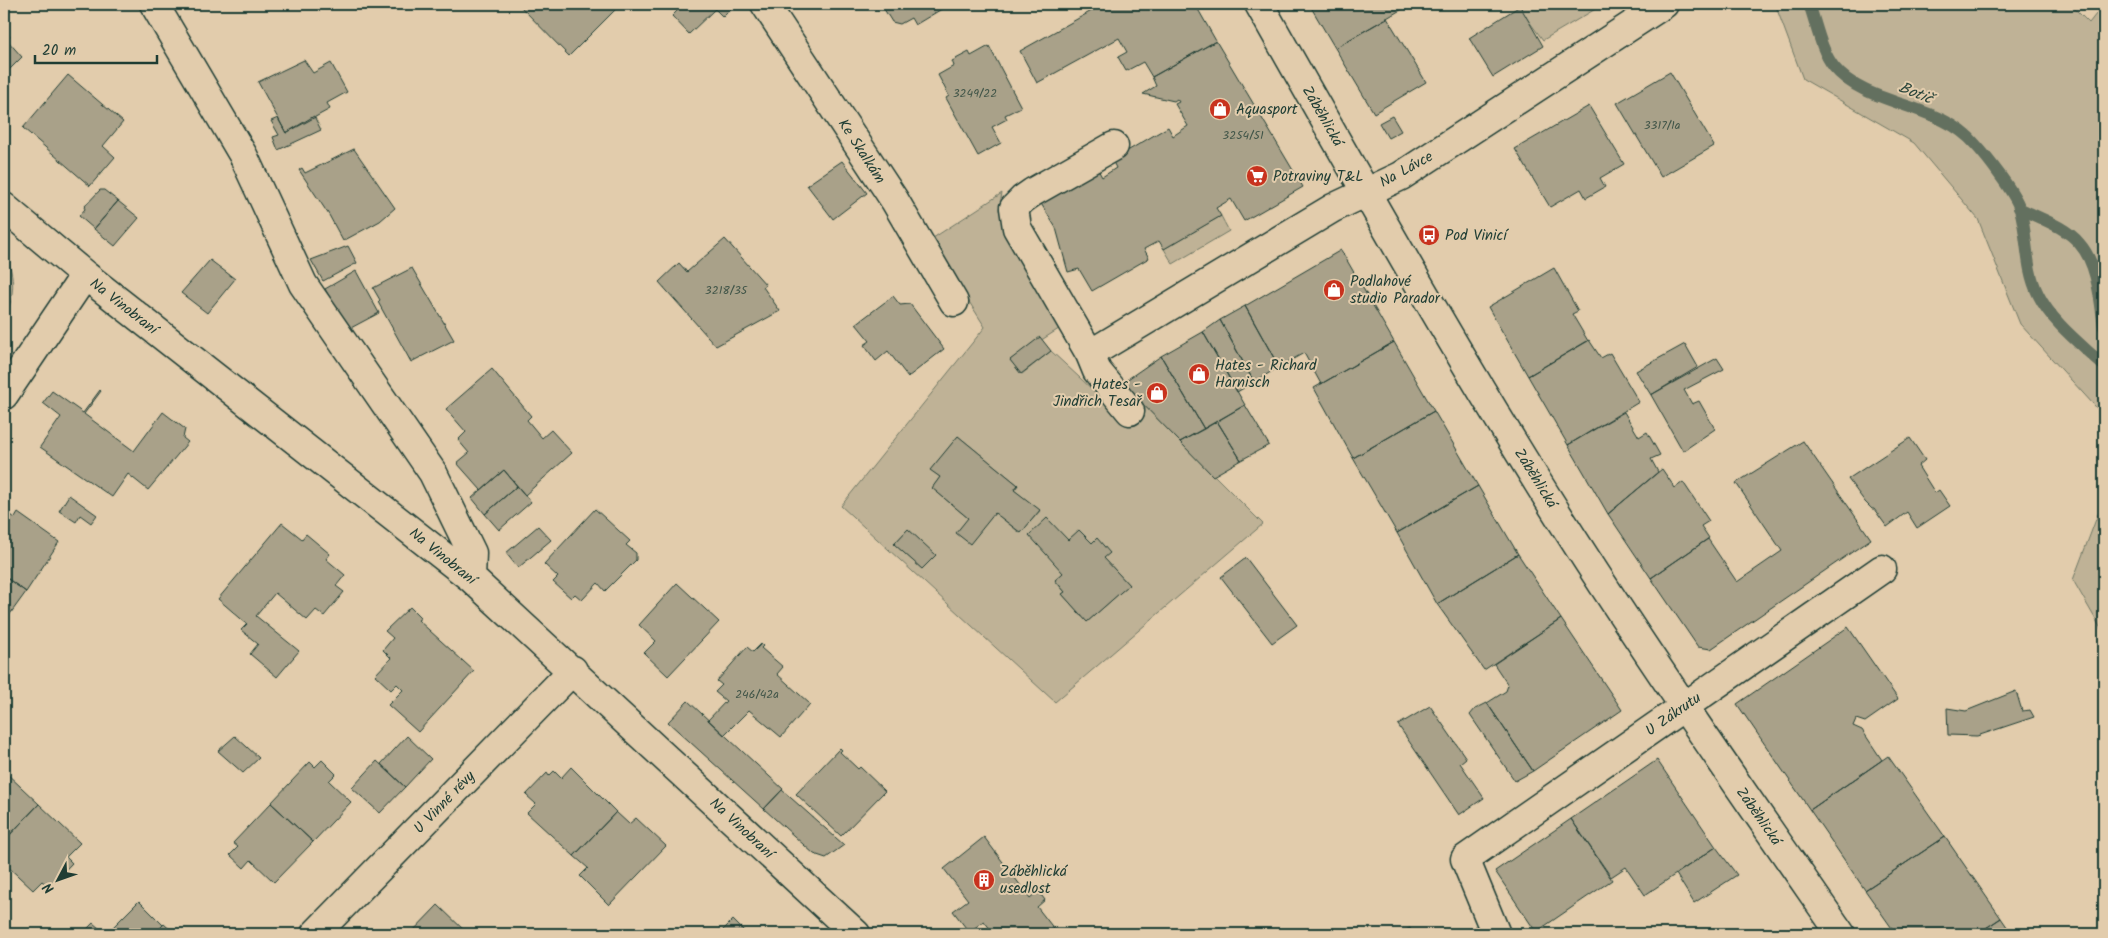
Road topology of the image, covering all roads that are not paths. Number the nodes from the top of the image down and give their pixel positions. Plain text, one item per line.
1 (154, 4) edge
2 (765, 4) edge
3 (1260, 4) edge
4 (1664, 4) edge
5 (1114, 146) dead end
6 (1367, 191) junction
7 (4, 208) edge
8 (85, 275) junction
9 (954, 302) dead end
10 (1090, 354) junction
11 (4, 395) edge
12 (1130, 411) dead end
13 (1882, 569) dead end
14 (471, 578) junction
15 (573, 670) junction
16 (1684, 706) junction
17 (315, 934) edge
18 (856, 934) edge
19 (1496, 934) edge
20 (1841, 934) edge

1 - 14 street
2 - 9 street, Ke Skalkám
3 - 6 street, Záběhlická
4 - 6 street, Na Lávce
5 - 10 street
6 - 10 street, Na Lávce
6 - 16 street, Záběhlická
7 - 8 street, Na Vinobraní
8 - 11 street
8 - 14 street, Na Vinobraní
10 - 12 street
13 - 16 street, U Zákrutu
14 - 15 street, Na Vinobraní
15 - 17 street, U Vinné révy
15 - 18 street, Na Vinobraní
16 - 19 street, U Zákrutu
16 - 20 street, Záběhlická

